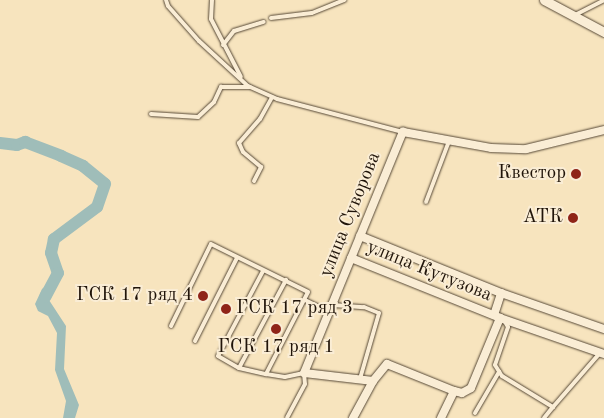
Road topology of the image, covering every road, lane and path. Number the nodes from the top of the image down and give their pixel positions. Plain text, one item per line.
1 (166, 0) edge
2 (212, 0) edge
3 (344, 0) edge
4 (544, 0) edge
5 (604, 0) edge
6 (574, 16) junction
7 (272, 18) dead end
8 (264, 22) dead end
9 (604, 32) edge
10 (223, 45) junction
11 (244, 82) junction
12 (250, 87) junction
13 (272, 97) junction
14 (151, 114) dead end
15 (604, 130) edge
16 (403, 132) junction
17 (449, 141) junction
18 (254, 181) dead end
19 (426, 202) dead end
20 (360, 236) junction
21 (237, 258) junction
22 (351, 258) junction
23 (263, 271) junction
24 (286, 280) junction
25 (501, 293) junction
26 (305, 300) junction
27 (330, 308) junction
28 (499, 317) junction
29 (171, 326) dead end
30 (604, 329) edge
31 (194, 341) dead end
32 (603, 353) edge
33 (239, 368) junction
34 (499, 372) junction
35 (304, 373) junction
36 (266, 374) junction
37 (360, 380) junction
38 (373, 381) junction
39 (454, 391) junction
40 (553, 407) junction
41 (475, 413) dead end
42 (288, 417) edge
43 (295, 418) edge
44 (353, 418) edge
45 (441, 418) edge
46 (544, 418) edge

1 - 11 lane
2 - 10 lane
3 - 7 lane
4 - 6 street
5 - 6 lane
6 - 9 street
8 - 10 lane
10 - 11 lane
11 - 12 lane
12 - 13 lane
12 - 14 lane
13 - 16 lane
13 - 18 lane
15 - 17 street
16 - 17 street
16 - 20 street, улица Суворова
17 - 19 lane
20 - 22 street, улица Суворова
20 - 25 street, улица Кутузова
21 - 23 lane
21 - 29 lane
21 - 31 lane
22 - 27 street, улица Суворова
22 - 28 street, улица Кутузова
23 - 24 lane
23 - 33 lane
24 - 26 lane
24 - 33 lane
25 - 28 street, улица Кутузова
25 - 30 street, улица Кутузова
26 - 27 lane
26 - 36 lane
27 - 35 street, улица Суворова
27 - 37 lane
28 - 32 street, улица Кутузова
28 - 34 lane
28 - 39 street
32 - 40 lane
33 - 36 lane
34 - 40 lane
34 - 41 lane
35 - 36 lane
35 - 37 street
35 - 42 lane
37 - 38 street
38 - 39 street
38 - 44 street
39 - 45 street
40 - 46 lane
42 - 43 lane

